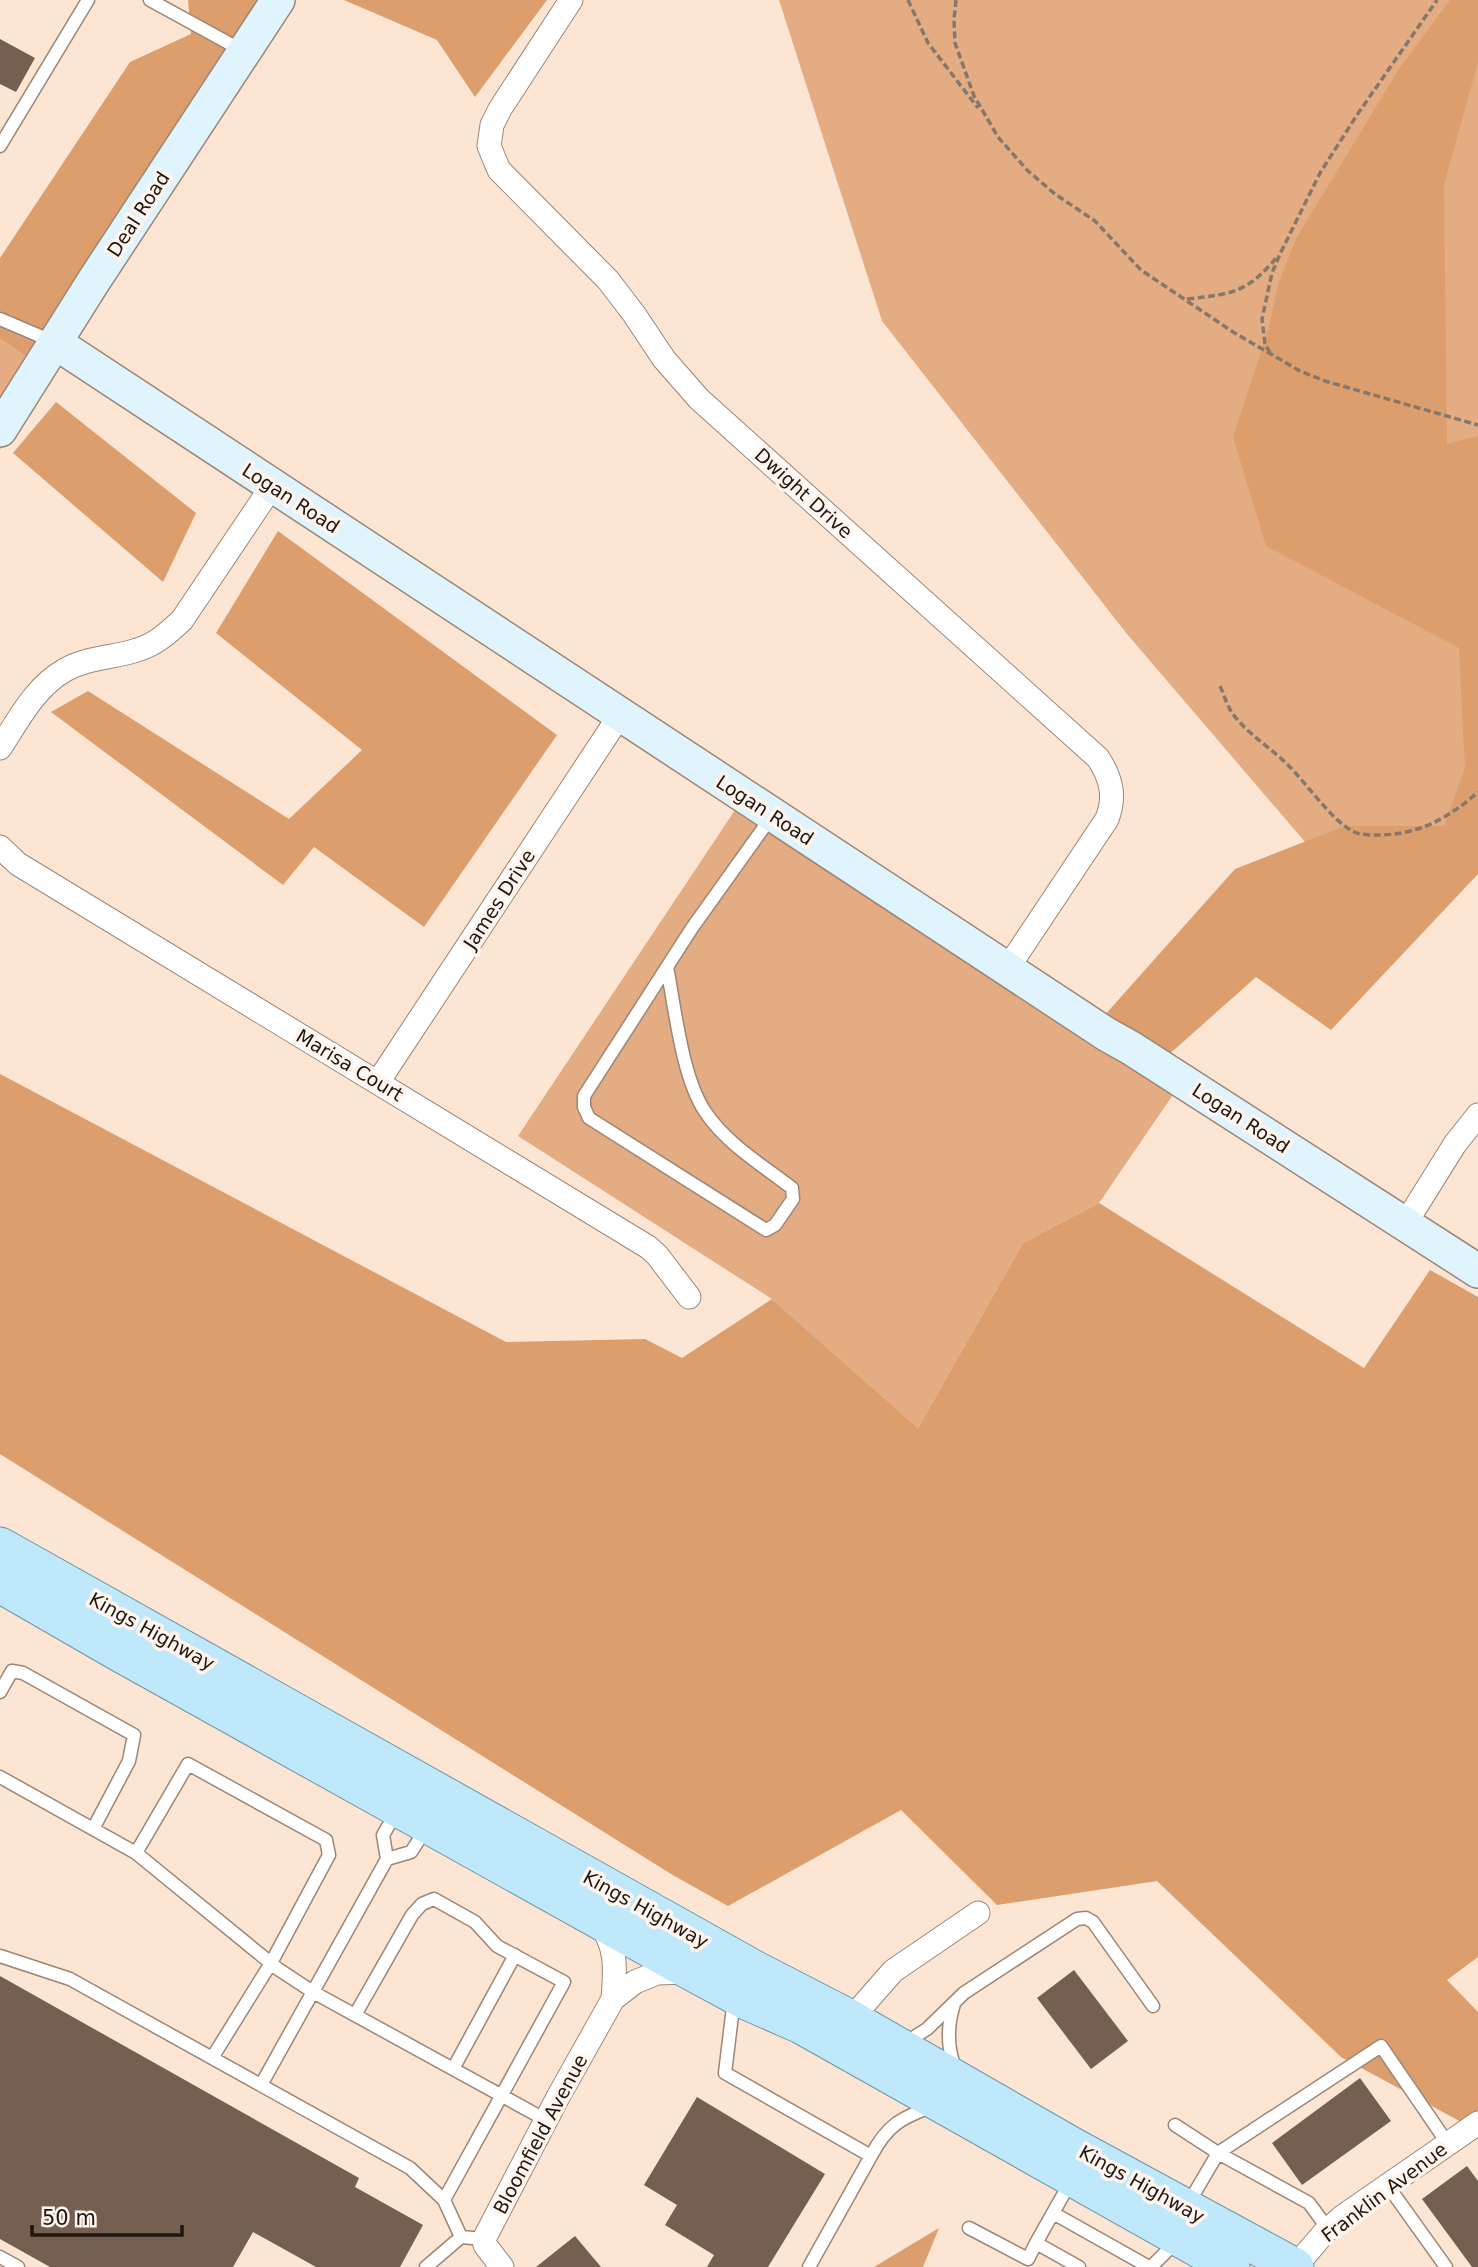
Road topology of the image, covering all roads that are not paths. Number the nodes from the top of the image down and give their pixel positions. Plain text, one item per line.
1 (88, 0) edge
2 (150, 0) edge
3 (278, 0) edge
4 (571, 0) edge
5 (244, 51) junction
6 (4, 130) edge
7 (0, 146) edge
8 (0, 319) edge
9 (56, 343) junction
10 (0, 429) edge
11 (272, 486) junction
12 (620, 715) junction
13 (0, 748) edge
14 (773, 816) junction
15 (0, 847) edge
16 (667, 967) junction
17 (1007, 969) junction
18 (378, 1082) junction
19 (1478, 1115) edge
20 (1405, 1224) junction
21 (1478, 1271) edge
22 (689, 1297) dead end
23 (0, 1546) edge
24 (0, 1584) edge
25 (0, 1692) edge
26 (0, 1777) edge
27 (414, 1816) junction
28 (93, 1829) junction
29 (136, 1853) junction
30 (387, 1859) junction
31 (978, 1913) dead end
32 (593, 1915) junction
33 (515, 1955) junction
34 (0, 1956) edge
35 (271, 1963) junction
36 (692, 1972) junction
37 (313, 1992) junction
38 (735, 1995) junction
39 (613, 1999) junction
40 (954, 2004) junction
41 (1153, 2006) dead end
42 (355, 2015) junction
43 (851, 2019) junction
44 (900, 2047) junction
45 (212, 2058) junction
46 (453, 2069) junction
47 (261, 2085) junction
48 (951, 2093) junction
49 (502, 2096) junction
50 (546, 2120) junction
51 (1175, 2125) dead end
52 (1475, 2132) edge
53 (1448, 2144) junction
54 (1218, 2153) junction
55 (871, 2156) junction
56 (1073, 2178) junction
57 (1388, 2186) junction
58 (444, 2200) junction
59 (1053, 2213) junction
60 (1183, 2223) junction
61 (969, 2228) dead end
62 (1328, 2229) junction
63 (472, 2238) junction
64 (1036, 2243) junction
65 (0, 2257) edge
66 (18, 2267) edge
67 (426, 2267) edge
68 (502, 2267) edge
69 (809, 2267) edge
70 (1079, 2267) edge
71 (1150, 2267) edge
72 (1231, 2267) edge
73 (1295, 2267) edge
74 (1446, 2267) edge

1 - 6 lane
2 - 5 lane
3 - 5 street, Deal Road
4 - 17 street, Dwight Drive
5 - 9 street, Deal Road
6 - 7 lane
8 - 9 lane
9 - 10 street, Deal Road
9 - 11 street, Logan Road
11 - 12 street, Logan Road
11 - 13 street
12 - 14 street, Logan Road
12 - 18 street, James Drive
14 - 16 lane
14 - 17 street, Logan Road
15 - 18 street, Marisa Court
16 - 16 lane
17 - 20 street, Logan Road
18 - 22 street, Marisa Court
19 - 20 street
20 - 21 street, Logan Road
23 - 43 main road, Kings Highway
24 - 27 main road, Kings Highway
25 - 28 lane
26 - 28 lane
27 - 30 lane
27 - 30 lane
27 - 32 main road, Kings Highway
28 - 29 lane
29 - 35 lane
29 - 35 lane
30 - 37 lane
31 - 43 street
32 - 36 main road, Kings Highway
32 - 39 street, Bloomfield Avenue
33 - 42 lane
33 - 46 lane
33 - 49 lane
34 - 45 lane
35 - 37 lane
35 - 45 lane
36 - 38 main road, Kings Highway
36 - 39 street, Bloomfield Avenue
37 - 42 lane
37 - 47 lane
38 - 48 main road, Kings Highway
38 - 55 lane
39 - 50 street, Bloomfield Avenue
40 - 41 lane
40 - 44 lane
40 - 48 lane
42 - 46 lane
43 - 44 main road, Kings Highway
44 - 48 main road, Kings Highway
45 - 47 lane
46 - 49 lane
47 - 58 lane
48 - 55 lane
48 - 56 main road, Kings Highway
48 - 60 main road, Kings Highway
49 - 50 lane
49 - 58 lane
50 - 63 street, Bloomfield Avenue
51 - 54 lane
52 - 53 street, Franklin Avenue
53 - 54 lane
53 - 57 street, Franklin Avenue
54 - 60 lane
54 - 62 lane
55 - 69 lane
56 - 59 lane
56 - 60 main road, Kings Highway
57 - 62 street, Franklin Avenue
57 - 74 lane
58 - 63 lane
59 - 64 lane
59 - 71 lane
60 - 71 lane
60 - 72 main road, Kings Highway
60 - 73 main road, Kings Highway
61 - 64 lane
62 - 73 street, Franklin Avenue
63 - 67 lane
63 - 68 street
64 - 70 lane
65 - 66 lane

